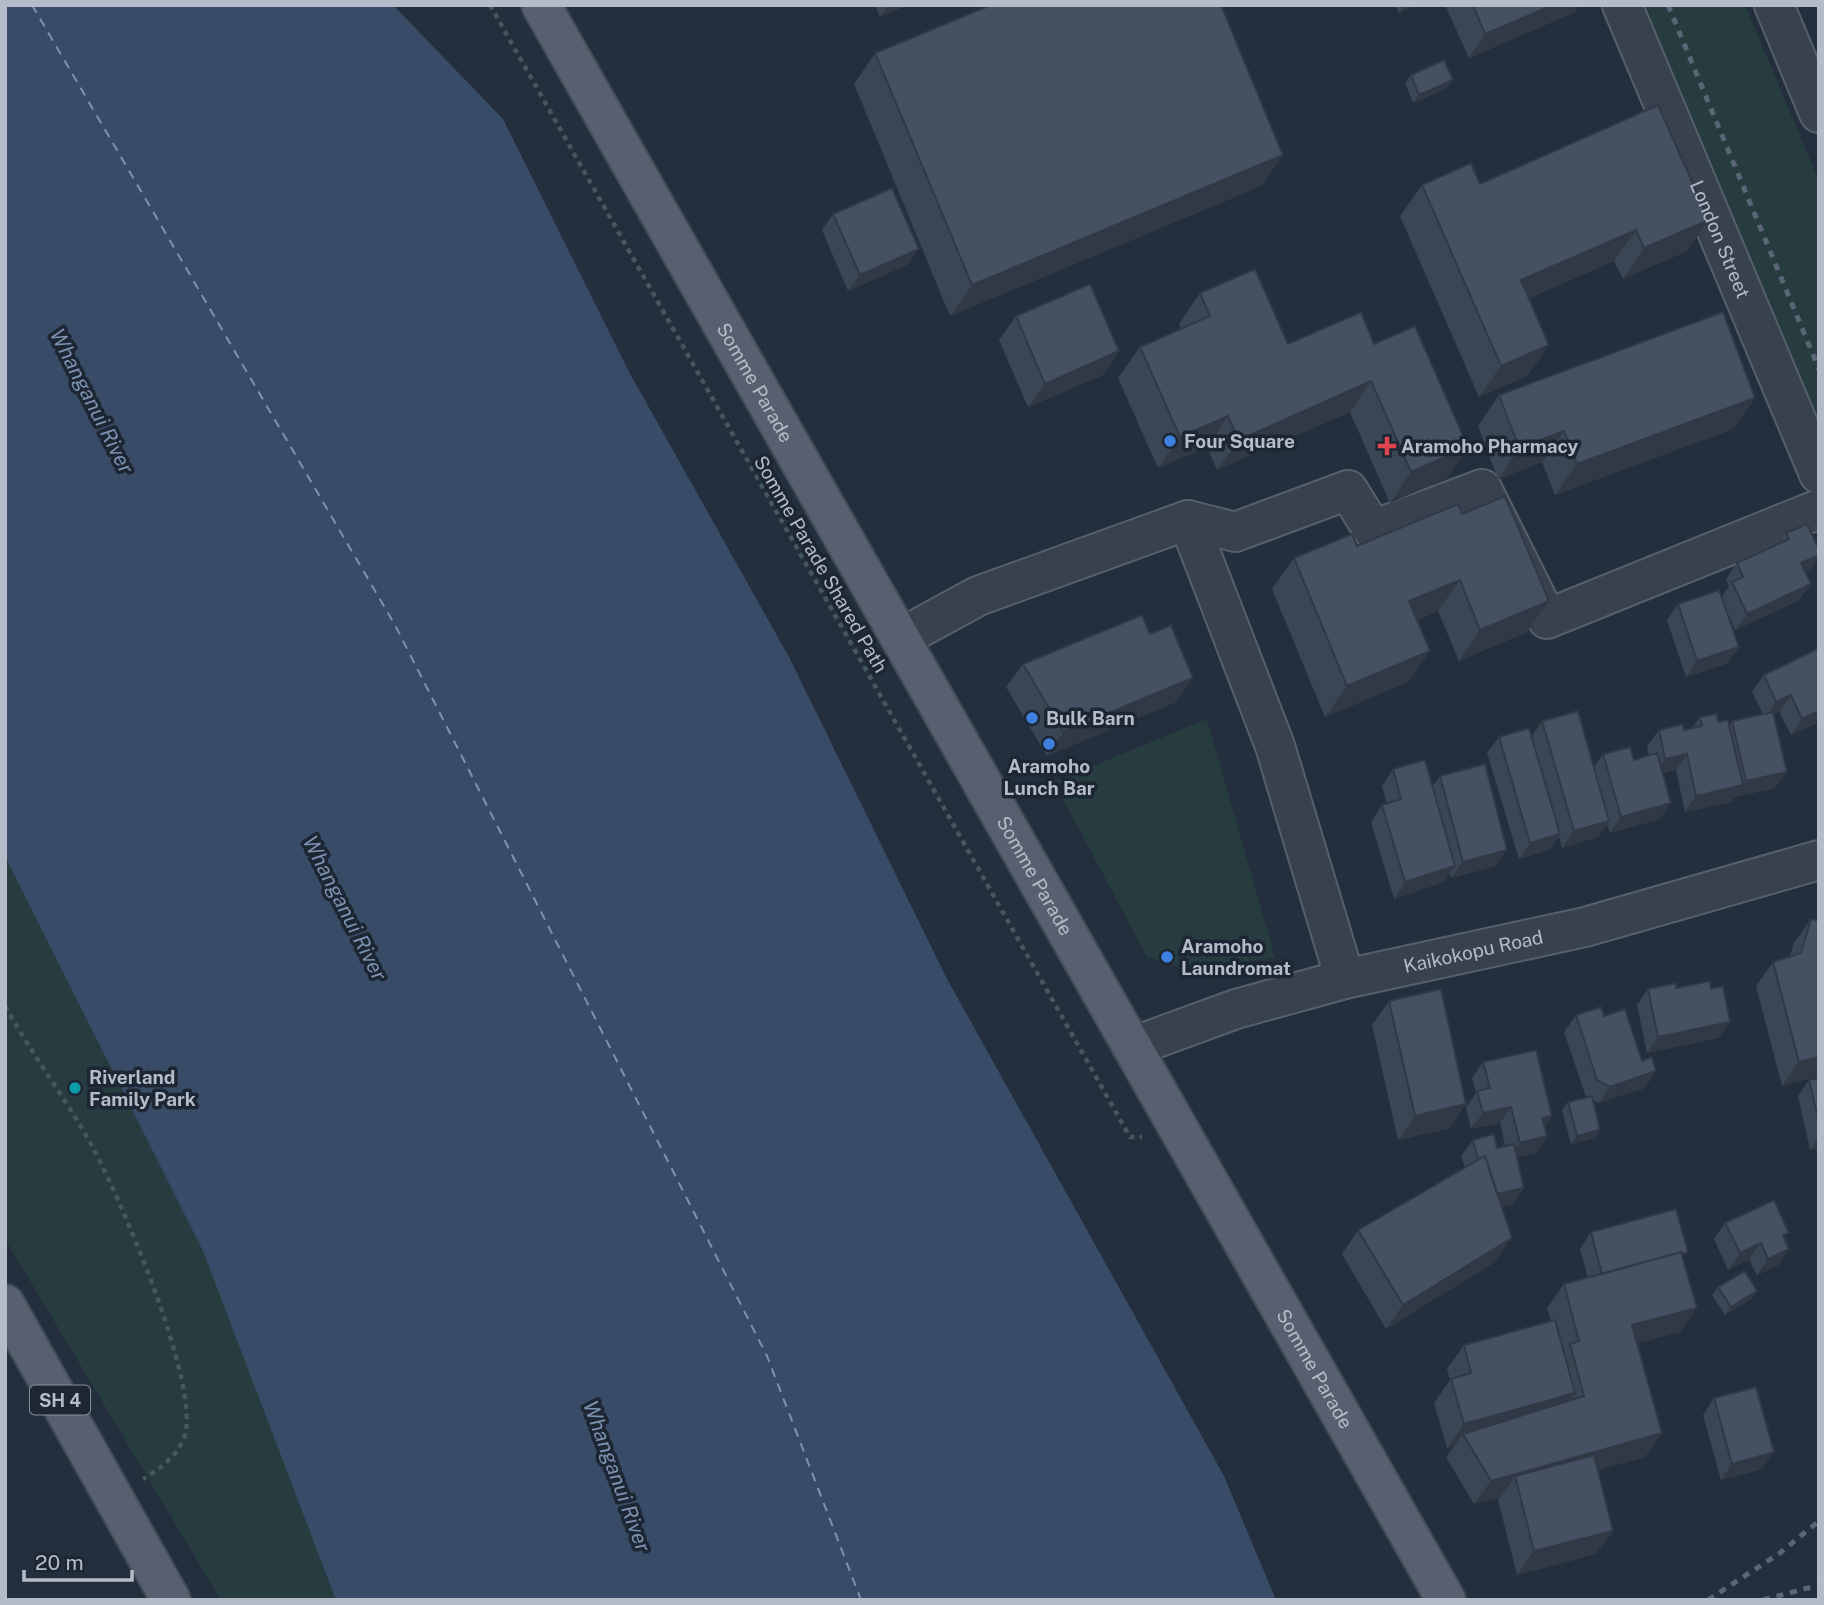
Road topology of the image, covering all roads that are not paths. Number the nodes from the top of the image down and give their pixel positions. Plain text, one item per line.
1 (541, 5) edge
2 (1622, 5) edge
3 (1774, 5) edge
4 (1819, 113) edge
5 (1819, 474) edge
6 (1819, 509) edge
7 (1188, 520) junction
8 (901, 638) junction
9 (1819, 860) edge
10 (1345, 979) junction
11 (1132, 1047) junction
12 (5, 1304) edge
13 (172, 1600) edge
14 (1446, 1600) edge

1 - 8 main road, Somme Parade
2 - 5 street, London Street
3 - 4 street
6 - 7 street
7 - 8 street
7 - 10 street
8 - 11 main road, Somme Parade
9 - 10 street, Kaikokopu Road
10 - 11 street, Kaikokopu Road
11 - 14 main road, Somme Parade
12 - 13 main road, SH 4

